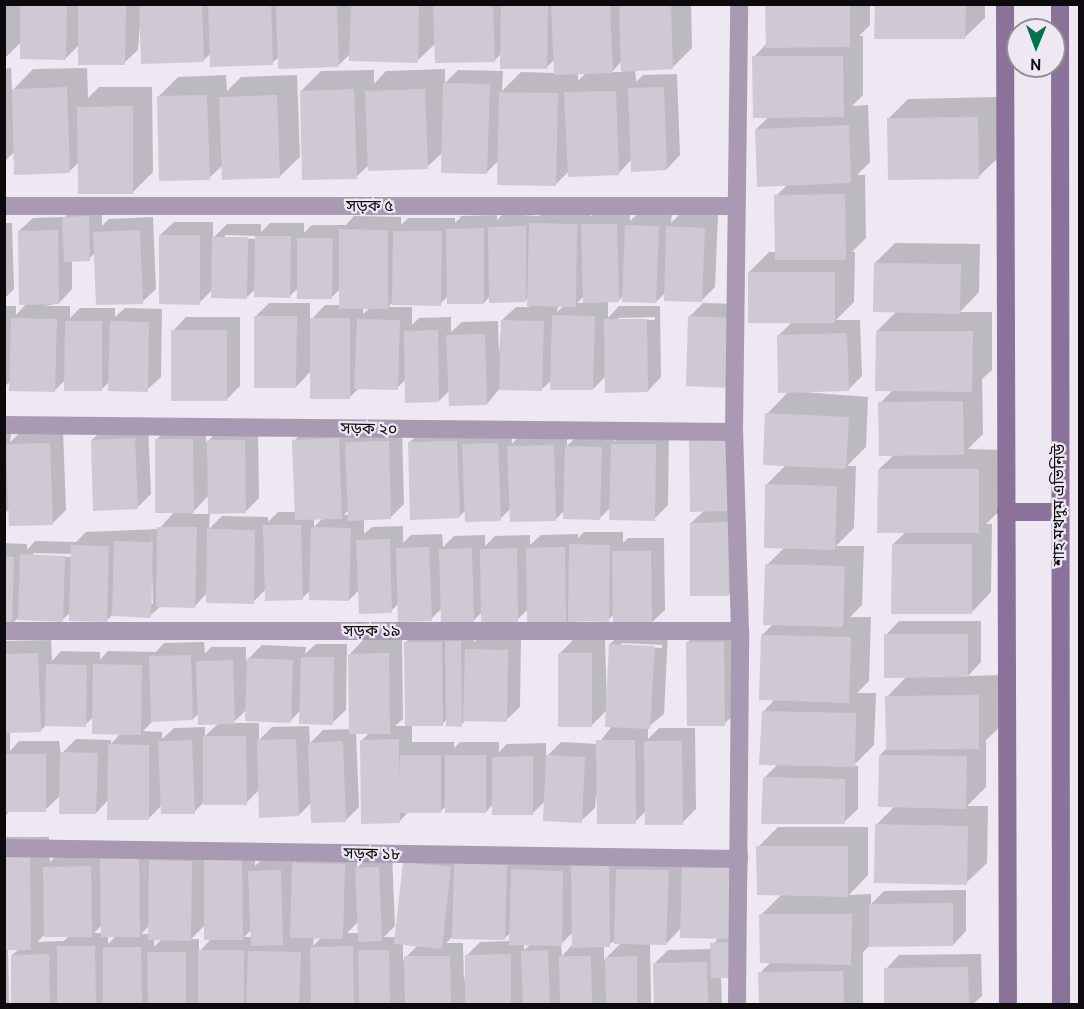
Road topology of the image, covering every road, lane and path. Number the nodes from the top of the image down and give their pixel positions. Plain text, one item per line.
1 (739, 4) edge
2 (1005, 4) edge
3 (1060, 4) edge
4 (4, 206) edge
5 (735, 206) junction
6 (4, 425) edge
7 (734, 432) junction
8 (1006, 512) junction
9 (1059, 512) junction
10 (4, 631) edge
11 (740, 631) junction
12 (4, 848) edge
13 (739, 859) junction
14 (737, 1005) edge
15 (1008, 1005) edge
16 (1061, 1005) edge

1 - 5 street
2 - 8 street
3 - 9 street, শাহ মখদুম এভিনিউ
4 - 5 street, সড়ক ৫
5 - 7 street
6 - 7 street, সড়ক ২০
7 - 11 street
8 - 9 street
8 - 15 street
9 - 16 street, শাহ মখদুম এভিনিউ
10 - 11 street, সড়ক ১৯
11 - 13 street
12 - 13 street, সড়ক ১৮
13 - 14 street

